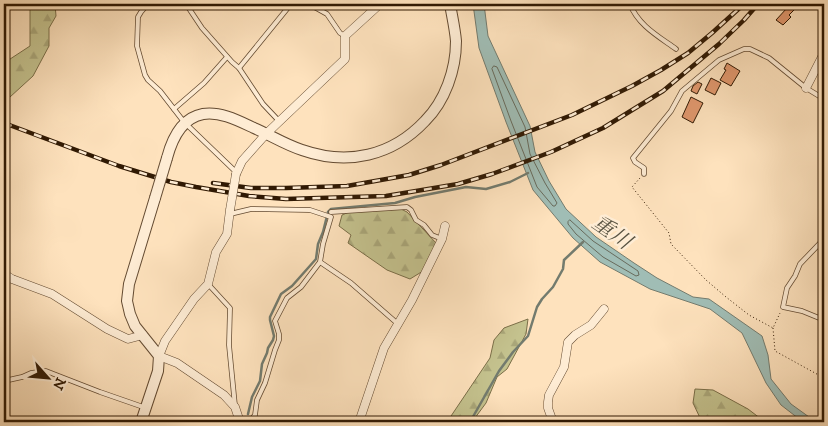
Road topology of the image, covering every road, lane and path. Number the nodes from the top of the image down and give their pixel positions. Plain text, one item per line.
1 (148, 4) edge
2 (186, 4) edge
3 (291, 4) edge
4 (310, 4) edge
5 (380, 4) edge
6 (450, 4) edge
7 (630, 4) edge
8 (345, 36) junction
9 (676, 49) dead end
10 (824, 53) edge
11 (227, 57) junction
12 (239, 68) junction
13 (806, 88) junction
14 (824, 99) edge
15 (174, 109) junction
16 (279, 121) junction
17 (184, 122) junction
18 (266, 134) junction
19 (236, 173) junction
20 (644, 174) joint
21 (230, 212) junction
22 (331, 212) dead end
23 (445, 226) dead end
24 (442, 239) junction
25 (824, 239) edge
26 (320, 262) junction
27 (4, 275) edge
28 (208, 284) junction
29 (783, 307) junction
30 (604, 309) dead end
31 (824, 320) edge
32 (398, 324) junction
33 (773, 328) junction
34 (143, 335) junction
35 (159, 356) junction
36 (824, 378) edge
37 (4, 381) edge
38 (235, 407) junction
39 (146, 408) junction
40 (141, 422) edge
41 (240, 422) edge
42 (249, 422) edge
43 (359, 422) edge
44 (553, 422) edge

1 - 15 lane
2 - 11 lane
3 - 12 lane
4 - 8 lane
5 - 8 street
6 - 18 street
7 - 9 lane
8 - 16 street
10 - 13 street
11 - 12 lane
11 - 15 lane
12 - 16 lane
13 - 14 lane
13 - 20 lane
15 - 17 lane
16 - 18 street
17 - 18 street
17 - 19 lane
17 - 34 street, bridge
18 - 19 street
19 - 21 street, bridge
20 - 33 path
21 - 26 lane
21 - 28 street
22 - 24 lane
23 - 24 street
24 - 32 street
25 - 29 lane
26 - 32 lane
26 - 42 lane
27 - 34 street
28 - 35 street
28 - 38 lane
29 - 31 lane
29 - 33 path
30 - 44 street
32 - 43 street
33 - 36 path
34 - 35 street
35 - 38 street
35 - 39 street
37 - 39 lane
38 - 41 street
39 - 40 street

